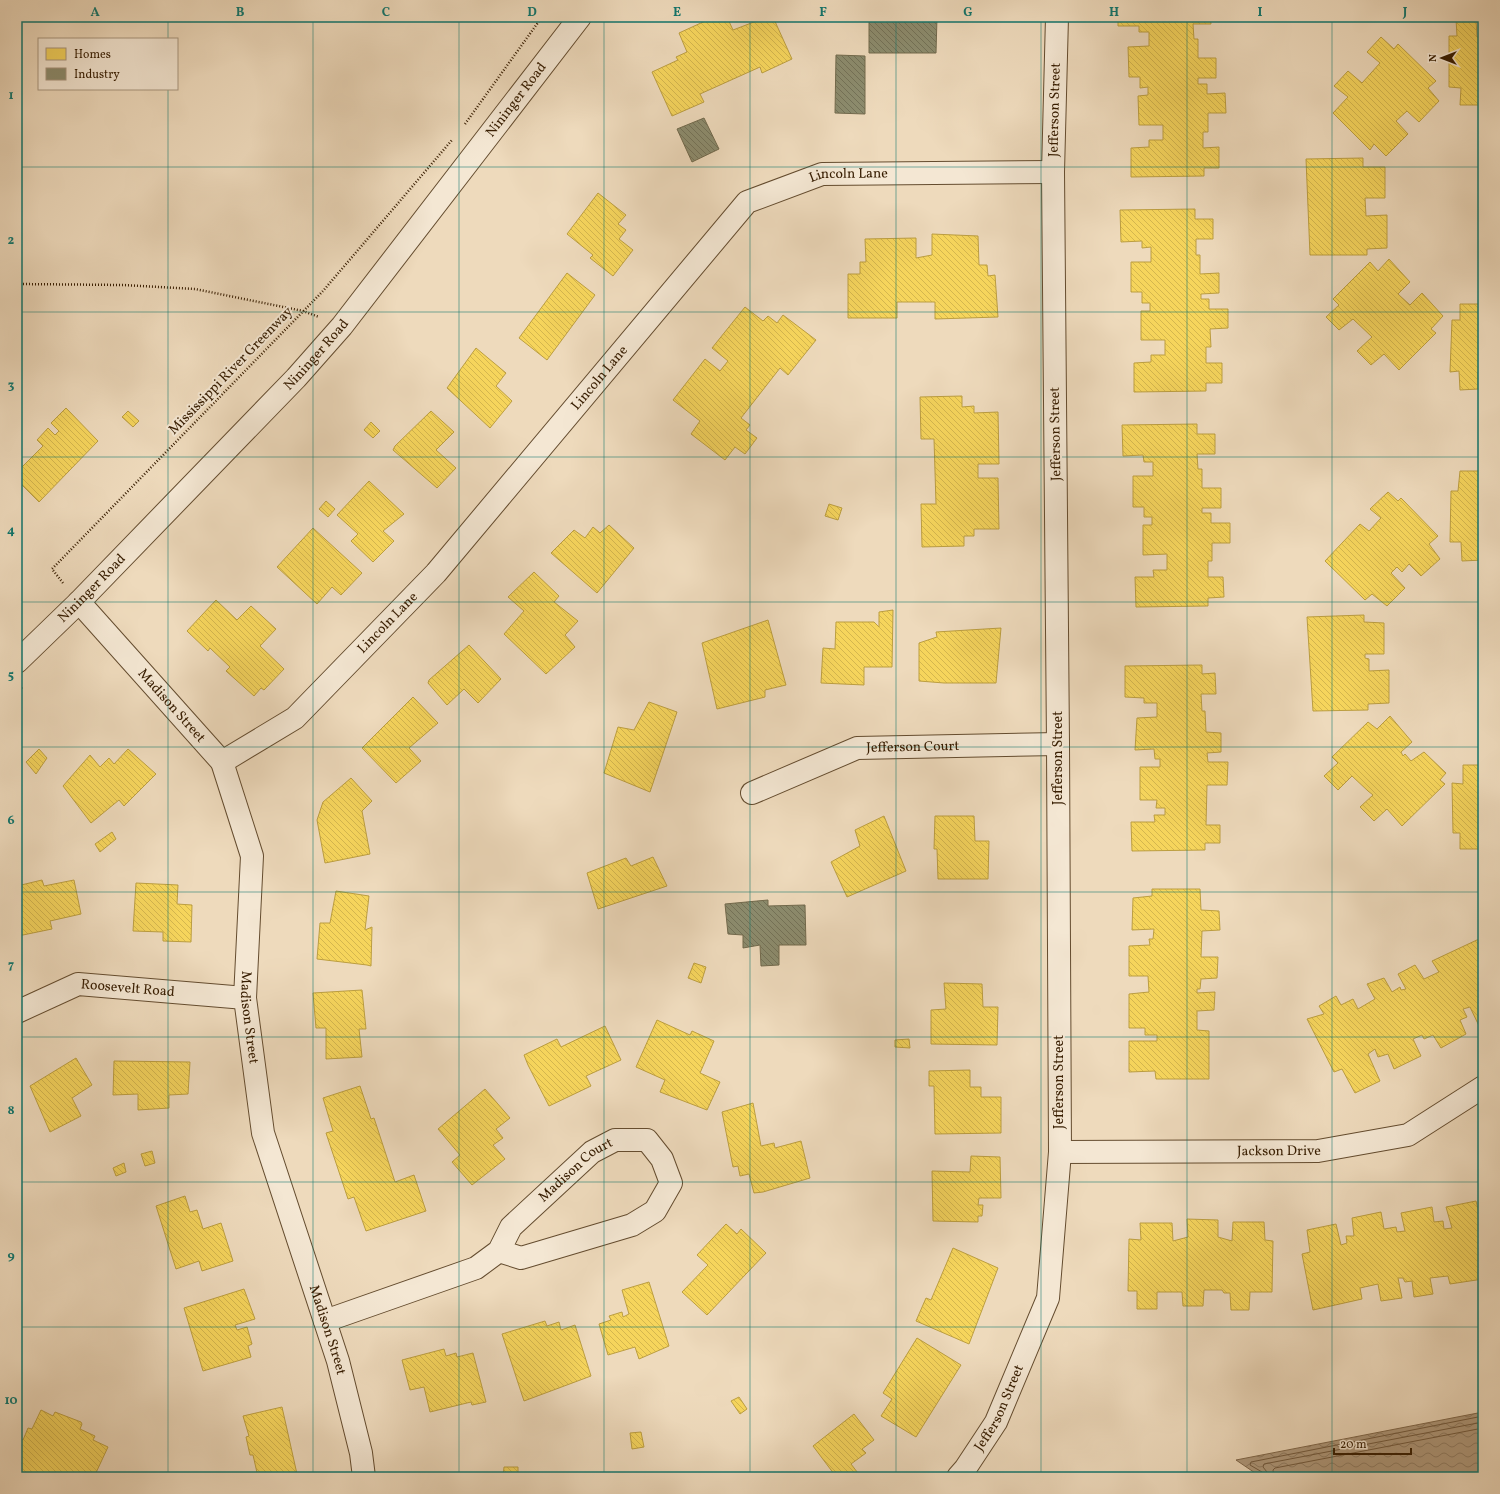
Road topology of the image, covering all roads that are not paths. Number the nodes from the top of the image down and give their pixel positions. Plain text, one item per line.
1 (580, 17) edge
2 (1057, 17) edge
3 (1053, 172) junction
4 (79, 602) junction
5 (17, 662) edge
6 (1058, 744) junction
7 (222, 762) junction
8 (752, 793) dead end
9 (245, 998) junction
10 (17, 1012) edge
11 (1483, 1087) edge
12 (1060, 1152) junction
13 (499, 1251) junction
14 (325, 1321) junction
15 (364, 1477) edge
16 (958, 1477) edge

1 - 4 street, Nininger Road
2 - 3 street, Jefferson Street
3 - 6 street, Jefferson Street
3 - 7 street, Lincoln Lane
4 - 5 street, Nininger Road
4 - 7 street, Madison Street
6 - 8 street, Jefferson Court
6 - 12 street, Jefferson Street
7 - 9 street, Madison Street
9 - 10 street, Roosevelt Road
9 - 14 street, Madison Street
11 - 12 street, Jackson Drive
12 - 16 street, Jefferson Street
13 - 13 street, Madison Court
13 - 14 street, Madison Court
14 - 15 street, Madison Street

